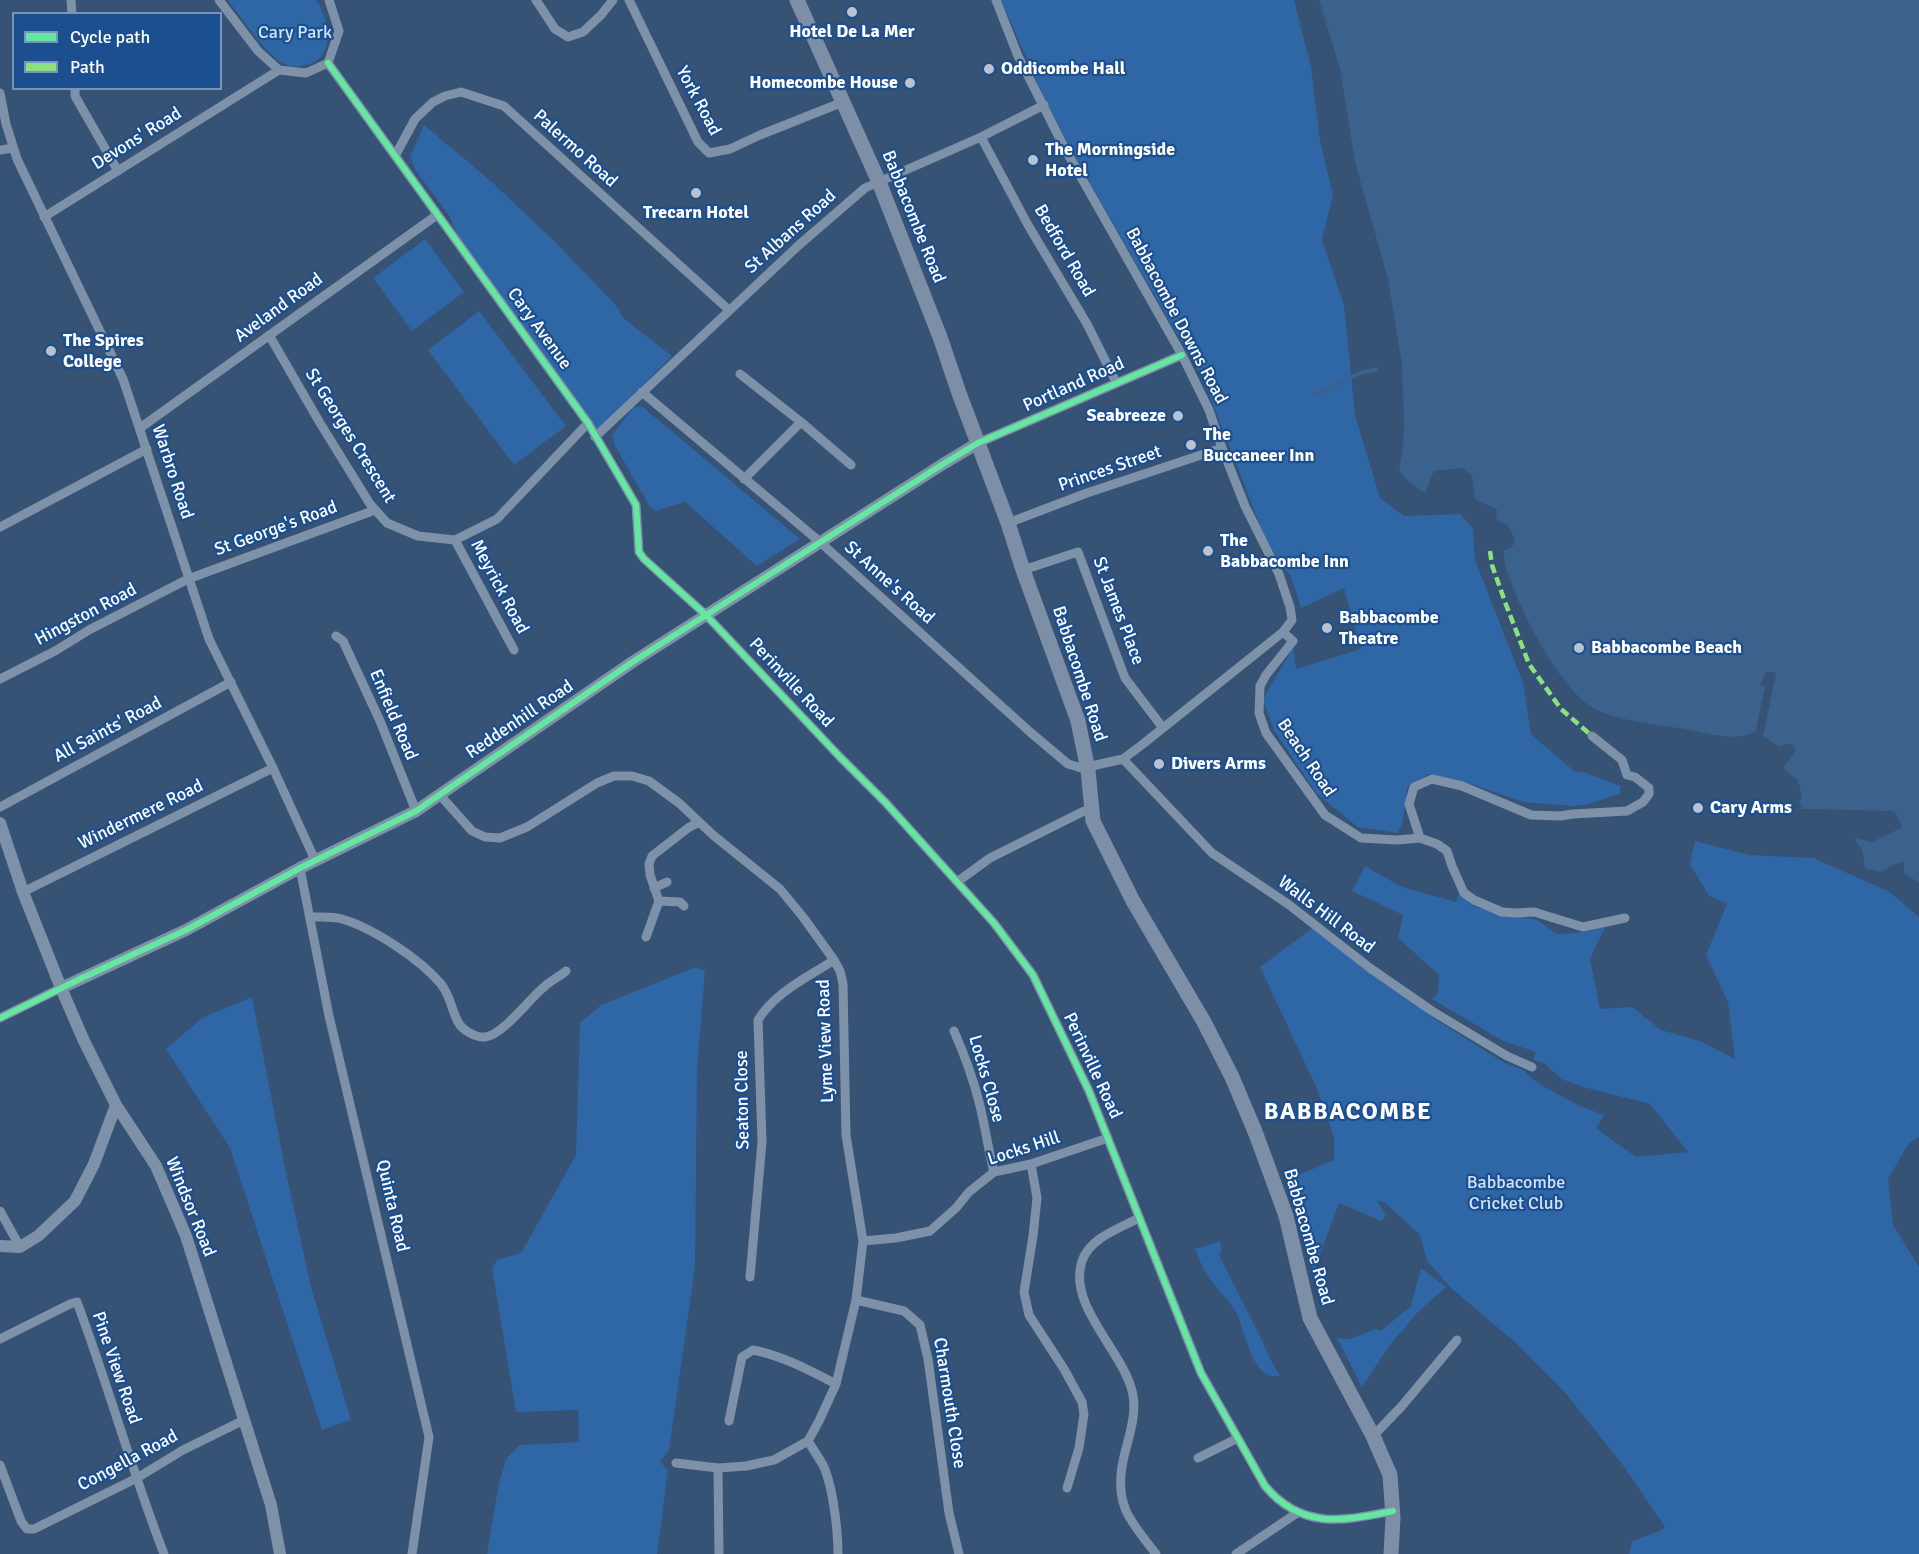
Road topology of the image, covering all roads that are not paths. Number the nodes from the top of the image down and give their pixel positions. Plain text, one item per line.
1 (219, 0) edge
2 (330, 0) edge
3 (536, 0) edge
4 (613, 0) edge
5 (629, 0) edge
6 (797, 0) edge
7 (996, 0) edge
8 (328, 63) junction
9 (279, 70) junction
10 (75, 90) edge
11 (0, 93) edge
12 (843, 102) junction
13 (1044, 105) junction
14 (981, 137) junction
15 (13, 148) junction
16 (0, 150) edge
17 (395, 156) junction
18 (118, 171) junction
19 (879, 182) junction
20 (436, 215) junction
21 (44, 217) junction
22 (729, 310) junction
23 (269, 335) junction
24 (1182, 354) junction
25 (740, 374) dead end
26 (1116, 382) junction
27 (642, 392) junction
28 (801, 422) junction
29 (588, 423) junction
30 (140, 428) junction
31 (595, 437) junction
32 (978, 443) junction
33 (1222, 448) junction
34 (147, 450) junction
35 (851, 465) dead end
36 (744, 479) junction
37 (375, 510) junction
38 (1008, 523) junction
39 (0, 527) edge
40 (455, 540) junction
41 (820, 542) junction
42 (1023, 570) junction
43 (188, 579) junction
44 (706, 615) junction
45 (1283, 632) junction
46 (336, 636) dead end
47 (514, 650) dead end
48 (0, 679) edge
49 (231, 682) junction
50 (1163, 728) junction
51 (1592, 736) dead end
52 (1123, 759) junction
53 (273, 768) junction
54 (1088, 768) junction
55 (439, 794) junction
56 (0, 807) edge
57 (1091, 809) junction
58 (416, 811) junction
59 (699, 822) junction
60 (0, 823) edge
61 (1420, 838) junction
62 (315, 860) junction
63 (300, 867) junction
64 (667, 882) dead end
65 (957, 882) junction
66 (654, 888) junction
67 (23, 892) junction
68 (659, 901) junction
69 (684, 906) dead end
70 (310, 917) junction
71 (1625, 918) dead end
72 (646, 937) dead end
73 (834, 960) junction
74 (566, 971) dead end
75 (61, 988) junction
76 (0, 1018) edge
77 (954, 1031) dead end
78 (1532, 1067) dead end
79 (116, 1105) junction
80 (1108, 1138) junction
81 (1031, 1164) junction
82 (994, 1172) junction
83 (0, 1211) edge
84 (1139, 1218) junction
85 (863, 1241) junction
86 (0, 1246) edge
87 (20, 1247) junction
88 (750, 1277) dead end
89 (856, 1300) junction
90 (0, 1338) edge
91 (1457, 1340) dead end
92 (836, 1384) junction
93 (244, 1420) junction
94 (729, 1421) dead end
95 (1373, 1436) junction
96 (1238, 1438) junction
97 (808, 1441) junction
98 (1198, 1458) dead end
99 (676, 1463) dead end
100 (0, 1464) edge
101 (718, 1468) junction
102 (137, 1478) junction
103 (1067, 1488) dead end
104 (1393, 1511) junction
105 (1297, 1513) junction
106 (164, 1554) edge
107 (280, 1554) edge
108 (412, 1554) edge
109 (719, 1554) edge
110 (838, 1554) edge
111 (959, 1554) edge
112 (1155, 1554) edge
113 (1236, 1554) edge
114 (1391, 1554) edge

1 - 9 street
2 - 8 street
3 - 4 street
5 - 12 street, York Road
6 - 12 main road, Babbacombe Road
7 - 13 street, Babbacombe Downs Road
8 - 9 street
8 - 17 street, Cary Avenue
9 - 18 street, Devons' Road
10 - 18 street
11 - 15 street, Warbro Road
12 - 19 main road, Babbacombe Road
13 - 14 street, St Albans Road
13 - 24 street, Babbacombe Downs Road
14 - 19 street, St Albans Road
14 - 26 street, Bedford Road
15 - 16 street
15 - 21 street, Warbro Road
17 - 20 street, Cary Avenue
17 - 22 street, Palermo Road
18 - 21 street, Devons' Road
19 - 22 street, St Albans Road
19 - 32 main road, Babbacombe Road
20 - 23 street, Aveland Road
20 - 29 street, Cary Avenue
21 - 30 street, Warbro Road
22 - 27 street, St Albans Road
23 - 30 street, Aveland Road
23 - 37 street, St Georges Crescent
24 - 26 street, Portland Road
24 - 33 street, Babbacombe Downs Road
25 - 28 street
26 - 32 street, Portland Road
27 - 31 street, St Albans Road
27 - 36 street, St Anne's Road
28 - 35 street
28 - 36 street
29 - 31 street, Cary Avenue
29 - 40 street
30 - 34 street, Warbro Road
31 - 44 street, Cary Avenue
32 - 38 main road, Babbacombe Road
32 - 41 street, Reddenhill Road
33 - 38 street, Princes Street
33 - 45 street, Babbacombe Downs Road
34 - 39 street
34 - 43 street, Warbro Road
36 - 41 street, St Anne's Road
37 - 40 street, St Georges Crescent
37 - 43 street, St George's Road
38 - 42 main road, Babbacombe Road
40 - 47 street, Meyrick Road
41 - 44 street, Reddenhill Road
41 - 54 street, St Anne's Road
42 - 50 street, St James Place
42 - 54 main road, Babbacombe Road
43 - 48 street, Hingston Road
43 - 49 street, Warbro Road
44 - 55 street, Reddenhill Road
44 - 65 street, Perinville Road
45 - 50 street
45 - 61 street, Beach Road
46 - 58 street, Enfield Road
49 - 53 street, Warbro Road
49 - 56 street, All Saints' Road
50 - 52 street
51 - 61 street
52 - 54 street
52 - 78 street, Walls Hill Road
53 - 62 street, Warbro Road
53 - 67 street, Windermere Road
54 - 57 main road, Babbacombe Road
55 - 58 street, Reddenhill Road
55 - 59 street, Lyme View Road
57 - 65 street
57 - 95 main road, Babbacombe Road
58 - 62 street, Reddenhill Road
59 - 66 street
59 - 73 street, Lyme View Road
60 - 67 street, Windsor Road
61 - 71 street, Beach Road
62 - 63 street, Reddenhill Road
63 - 70 street, Quinta Road
63 - 75 street, Reddenhill Road
64 - 66 street
65 - 80 street, Perinville Road
66 - 68 street
67 - 75 street, Windsor Road
68 - 69 street
68 - 72 street
70 - 74 street
70 - 108 street, Quinta Road
73 - 85 street, Lyme View Road
73 - 88 street, Seaton Close
75 - 76 street
75 - 79 street, Windsor Road
77 - 82 street, Locks Close
79 - 87 street
79 - 93 street, Windsor Road
80 - 81 street, Locks Hill
80 - 84 street, Perinville Road
81 - 82 street, Locks Hill
81 - 103 street
82 - 85 street, Locks Hill
83 - 87 street
84 - 96 street, Perinville Road
84 - 112 street
85 - 89 street, Lyme View Road
86 - 87 street
89 - 92 street, Lyme View Road
89 - 111 street, Charmouth Close
90 - 102 street, Pine View Road
91 - 95 street
92 - 94 street
92 - 97 street, Lyme View Road
93 - 102 street, Congella Road
93 - 107 street, Windsor Road
95 - 104 main road, Babbacombe Road
96 - 98 street
96 - 105 street, Perinville Road
97 - 101 street
97 - 110 street
99 - 101 street
100 - 102 street, Congella Road
101 - 109 street
102 - 106 street, Pine View Road
104 - 105 street, Perinville Road
104 - 114 main road, Babbacombe Road
105 - 113 street

